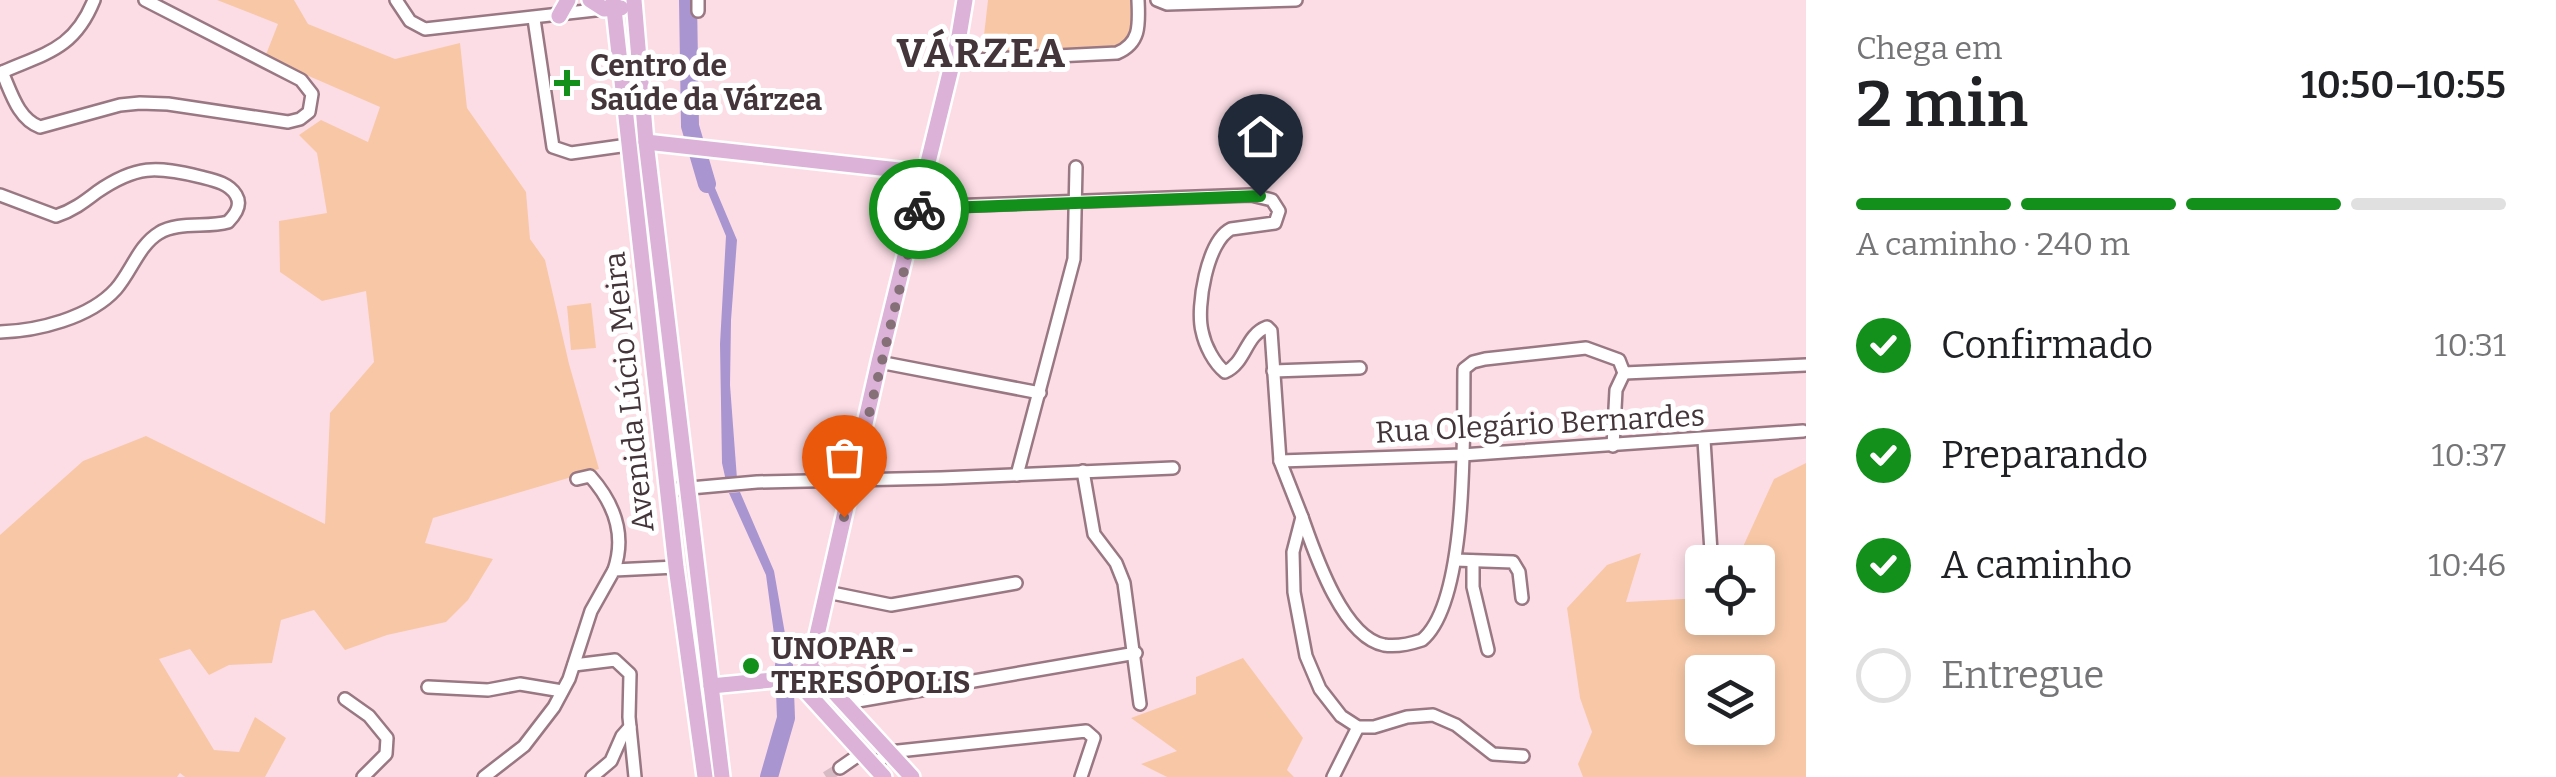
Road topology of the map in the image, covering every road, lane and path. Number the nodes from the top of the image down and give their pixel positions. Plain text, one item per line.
1 (94, 0) edge
2 (145, 0) edge
3 (568, 0) edge
4 (965, 0) edge
5 (1138, 0) edge
6 (1296, 0) edge
7 (396, 1) edge
8 (1162, 2) edge
9 (635, 3) edge
10 (605, 4) edge
11 (559, 16) junction
12 (1139, 18) junction
13 (534, 19) junction
14 (953, 61) junction
15 (1, 73) edge
16 (646, 142) junction
17 (628, 145) junction
18 (1076, 166) dead end
19 (926, 173) junction
20 (0, 195) edge
21 (1076, 203) junction
22 (919, 207) junction
23 (0, 332) edge
24 (880, 362) junction
25 (1806, 366) edge
26 (1360, 368) dead end
27 (1274, 372) junction
28 (1624, 373) junction
29 (1040, 393) junction
30 (1803, 431) dead end
31 (1704, 440) junction
32 (1613, 446) junction
33 (1462, 455) junction
34 (1280, 461) junction
35 (1173, 468) dead end
36 (1083, 471) junction
37 (1017, 475) junction
38 (577, 479) dead end
39 (853, 480) junction
40 (686, 488) junction
41 (668, 490) junction
42 (1302, 517) junction
43 (1711, 545) edge
44 (1455, 560) junction
45 (1473, 561) junction
46 (676, 567) junction
47 (614, 570) junction
48 (1016, 584) dead end
49 (827, 592) junction
50 (1522, 598) dead end
51 (1488, 650) dead end
52 (1136, 653) junction
53 (574, 664) junction
54 (810, 666) junction
55 (786, 679) junction
56 (824, 680) junction
57 (712, 686) junction
58 (428, 687) dead end
59 (562, 691) junction
60 (810, 692) junction
61 (345, 699) dead end
62 (846, 703) junction
63 (1140, 704) dead end
64 (630, 727) junction
65 (1358, 727) junction
66 (863, 752) junction
67 (889, 752) junction
68 (1524, 756) dead end
69 (840, 768) dead end
70 (879, 771) edge
71 (363, 777) edge
72 (484, 777) edge
73 (592, 777) edge
74 (635, 777) edge
75 (705, 777) edge
76 (722, 777) edge
77 (912, 777) edge
78 (1081, 777) edge
79 (1333, 777) edge

1 - 15 street
2 - 15 street
3 - 11 main road
4 - 14 main road
5 - 12 street
6 - 8 street
7 - 13 street
8 - 12 street
9 - 10 main road
9 - 16 main road, Avenida Lúcio Meira
10 - 11 street
10 - 17 main road, Avenida Lúcio Meira
11 - 13 street
12 - 14 street
13 - 17 street
14 - 19 main road
16 - 19 main road
16 - 40 main road, Avenida Lúcio Meira
17 - 41 main road, Avenida Lúcio Meira
18 - 21 street
19 - 22 main road
20 - 23 street
21 - 22 street
21 - 27 street
21 - 29 street
22 - 24 main road
24 - 29 street
24 - 39 main road
25 - 28 street
26 - 27 street
27 - 34 street
28 - 32 street
28 - 33 street
29 - 37 street
30 - 31 street, Rua Olegário Bernardes
31 - 32 street, Rua Olegário Bernardes
31 - 43 street
32 - 33 street, Rua Olegário Bernardes
33 - 34 street, Rua Olegário Bernardes
33 - 44 street
34 - 42 street
35 - 36 street
36 - 37 street
36 - 52 street
37 - 39 street
38 - 47 street
39 - 40 street
39 - 49 main road
40 - 41 street
40 - 57 main road, Avenida Lúcio Meira
41 - 46 main road, Avenida Lúcio Meira
42 - 44 street
42 - 65 street
44 - 45 street
45 - 50 street
45 - 51 street
46 - 47 street
46 - 75 main road, Avenida Lúcio Meira
47 - 53 street
48 - 49 street
49 - 54 main road
52 - 62 street
52 - 63 street
53 - 59 street
53 - 64 street
54 - 55 main road
54 - 56 main road
55 - 56 street
55 - 57 main road
55 - 60 main road
56 - 60 main road
56 - 62 main road
57 - 76 main road, Avenida Lúcio Meira
58 - 59 street
59 - 72 street
60 - 66 main road
61 - 71 street
62 - 67 main road
64 - 73 street
64 - 74 street
65 - 68 street
65 - 79 street
66 - 69 street
66 - 70 main road
67 - 70 street
67 - 77 main road
67 - 78 street

